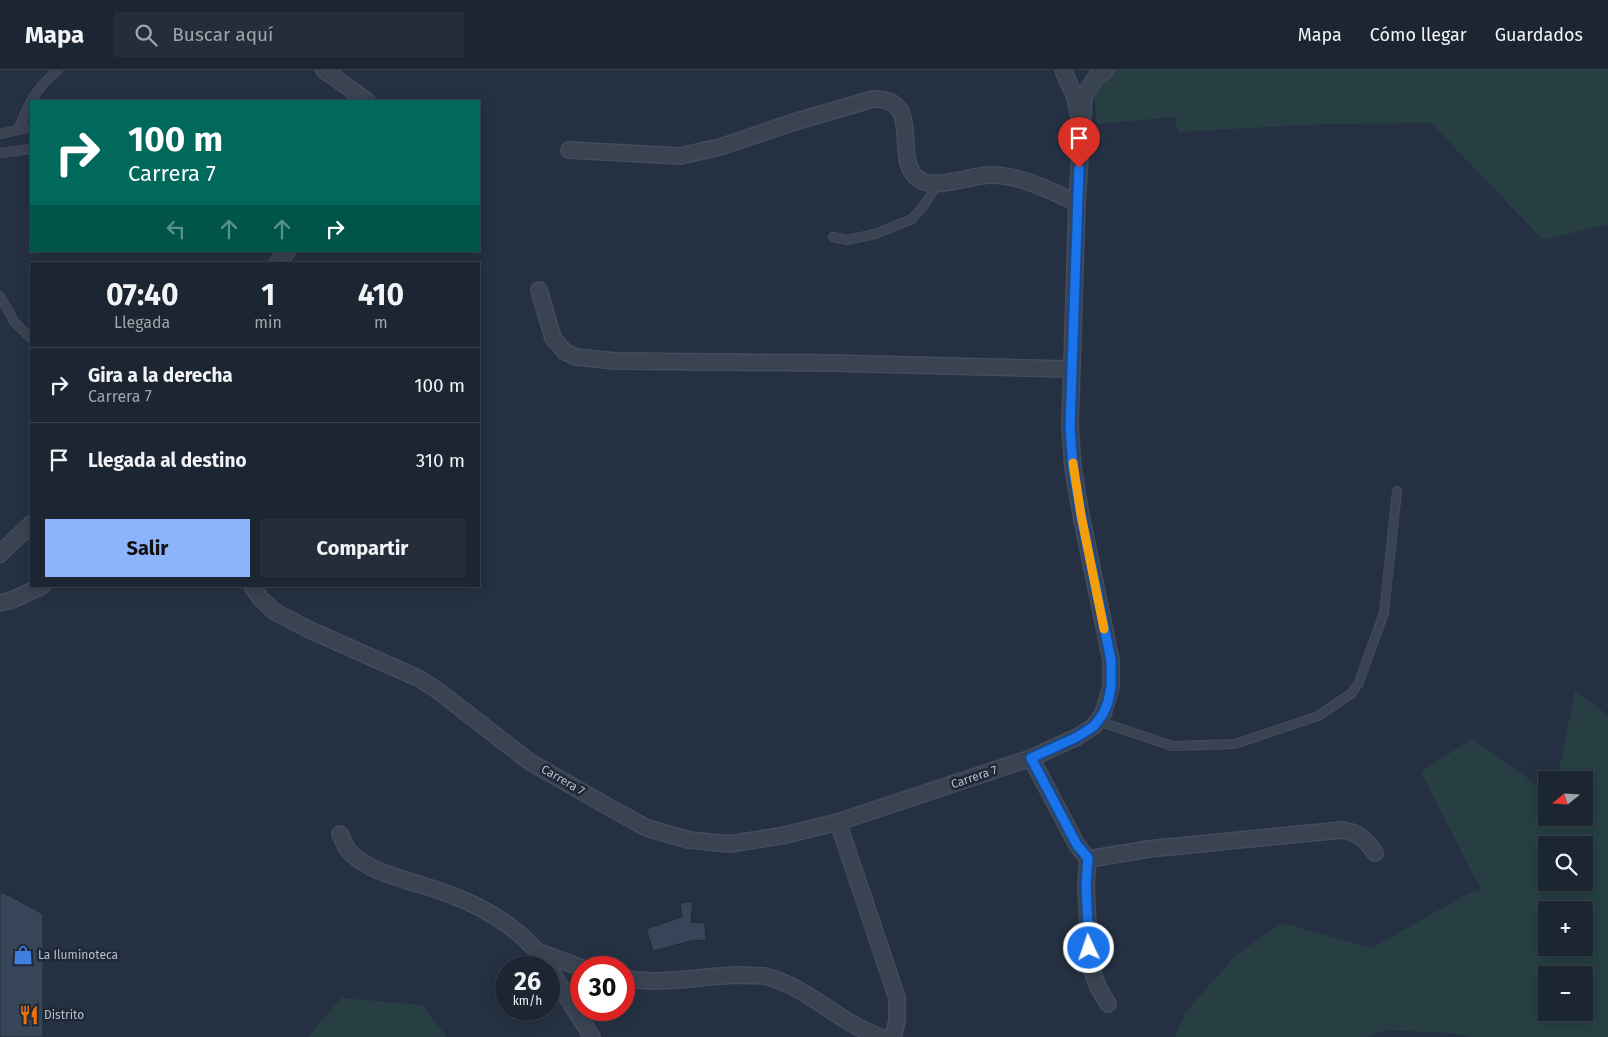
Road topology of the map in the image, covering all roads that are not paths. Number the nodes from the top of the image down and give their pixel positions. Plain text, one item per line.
1 (58, 70) edge
2 (324, 70) edge
3 (1063, 70) edge
4 (1106, 70) edge
5 (30, 100) edge
6 (30, 100) edge
7 (367, 100) edge
8 (30, 127) edge
9 (18, 130) junction
10 (1081, 132) junction
11 (0, 134) edge
12 (30, 148) edge
13 (569, 150) dead end
14 (0, 154) edge
15 (938, 183) junction
16 (1077, 203) junction
17 (833, 237) dead end
18 (286, 252) edge
19 (278, 262) edge
20 (539, 290) dead end
21 (0, 296) edge
22 (30, 337) edge
23 (1070, 369) junction
24 (1397, 491) dead end
25 (30, 525) edge
26 (0, 554) edge
27 (40, 587) edge
28 (253, 587) edge
29 (0, 603) edge
30 (1098, 721) junction
31 (1031, 758) junction
32 (838, 822) junction
33 (340, 834) dead end
34 (1375, 853) dead end
35 (1088, 858) junction
36 (538, 952) junction
37 (541, 956) edge
38 (570, 964) edge
39 (635, 979) edge
40 (560, 985) edge
41 (570, 1001) edge
42 (1108, 1004) dead end
43 (582, 1021) edge
44 (592, 1037) edge
45 (881, 1037) edge
46 (893, 1037) edge

1 - 6 lane
2 - 7 street
3 - 10 street
4 - 10 street, Carrera 7
5 - 9 lane
8 - 9 lane
9 - 11 lane
10 - 16 street, Carrera 7
12 - 14 lane
13 - 15 street
15 - 16 street
15 - 17 lane
16 - 23 street, Carrera 7
18 - 19 street
20 - 23 street
21 - 22 lane
23 - 30 street, Carrera 7
24 - 30 lane
25 - 26 street
27 - 29 street
28 - 32 street, Carrera 7
30 - 31 street, Carrera 7
31 - 32 street, Carrera 7
31 - 35 street
32 - 46 street
33 - 36 street
34 - 35 street
35 - 42 street
36 - 37 street
36 - 38 street
39 - 45 street
40 - 41 street
43 - 44 street

